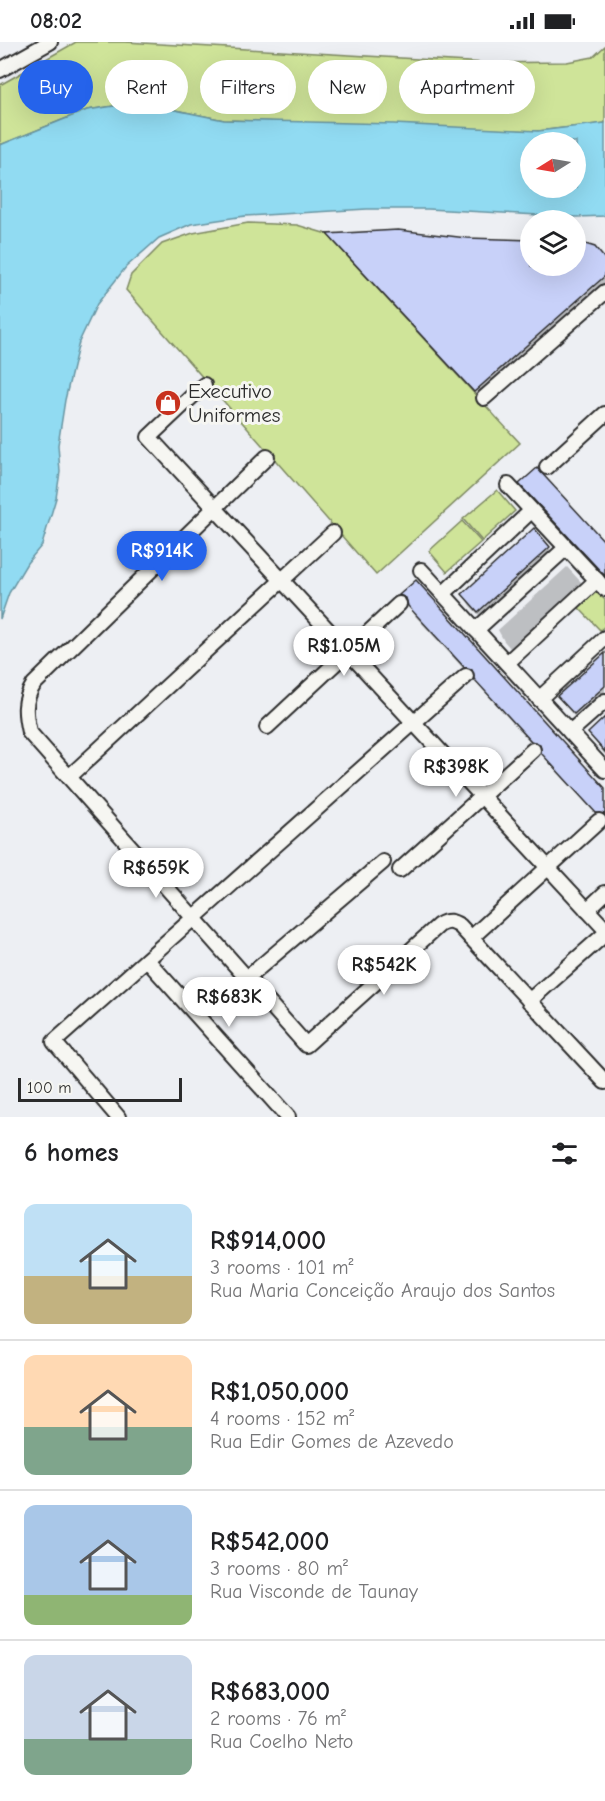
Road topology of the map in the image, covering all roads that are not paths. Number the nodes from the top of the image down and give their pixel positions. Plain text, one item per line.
1 (50, 42) edge
2 (0, 70) edge
3 (605, 292) edge
4 (204, 385) dead end
5 (484, 398) dead end
6 (605, 414) edge
7 (267, 457) dead end
8 (547, 467) dead end
9 (508, 485) dead end
10 (215, 508) junction
11 (531, 511) junction
12 (333, 533) dead end
13 (566, 548) junction
14 (421, 570) dead end
15 (282, 580) junction
16 (601, 585) edge
17 (443, 594) junction
18 (399, 604) dead end
19 (476, 630) junction
20 (605, 638) edge
21 (348, 652) junction
22 (507, 663) junction
23 (466, 676) dead end
24 (539, 699) junction
25 (605, 701) edge
26 (414, 723) junction
27 (267, 727) dead end
28 (570, 732) junction
29 (533, 750) dead end
30 (604, 767) edge
31 (69, 777) junction
32 (482, 796) junction
33 (599, 821) dead end
34 (382, 862) dead end
35 (548, 868) junction
36 (400, 870) dead end
37 (605, 893) edge
38 (587, 910) junction
39 (194, 918) junction
40 (605, 929) edge
41 (605, 934) edge
42 (471, 938) junction
43 (147, 960) junction
44 (247, 978) junction
45 (529, 1001) junction
46 (605, 1082) edge
47 (118, 1117) edge
48 (288, 1117) edge

1 - 2 street
3 - 5 street
4 - 10 street
6 - 8 street
7 - 10 street
9 - 11 street
10 - 15 street
10 - 31 street
11 - 13 street
11 - 17 street
12 - 15 street
13 - 16 street
13 - 19 street
14 - 17 street
15 - 21 street
15 - 31 street
16 - 22 street
17 - 19 street
18 - 21 street
19 - 22 street
20 - 24 street
21 - 26 street
21 - 27 street
22 - 24 street
23 - 26 street
24 - 28 street
25 - 28 street
26 - 32 street
26 - 39 street
28 - 30 street
29 - 32 street
31 - 39 street
32 - 35 street
32 - 36 street
33 - 35 street
34 - 44 street
35 - 38 street
35 - 42 street
37 - 38 street
38 - 40 street
39 - 43 street
39 - 44 street
41 - 45 street
42 - 44 street
42 - 45 street
43 - 47 street
43 - 48 street
45 - 46 street

